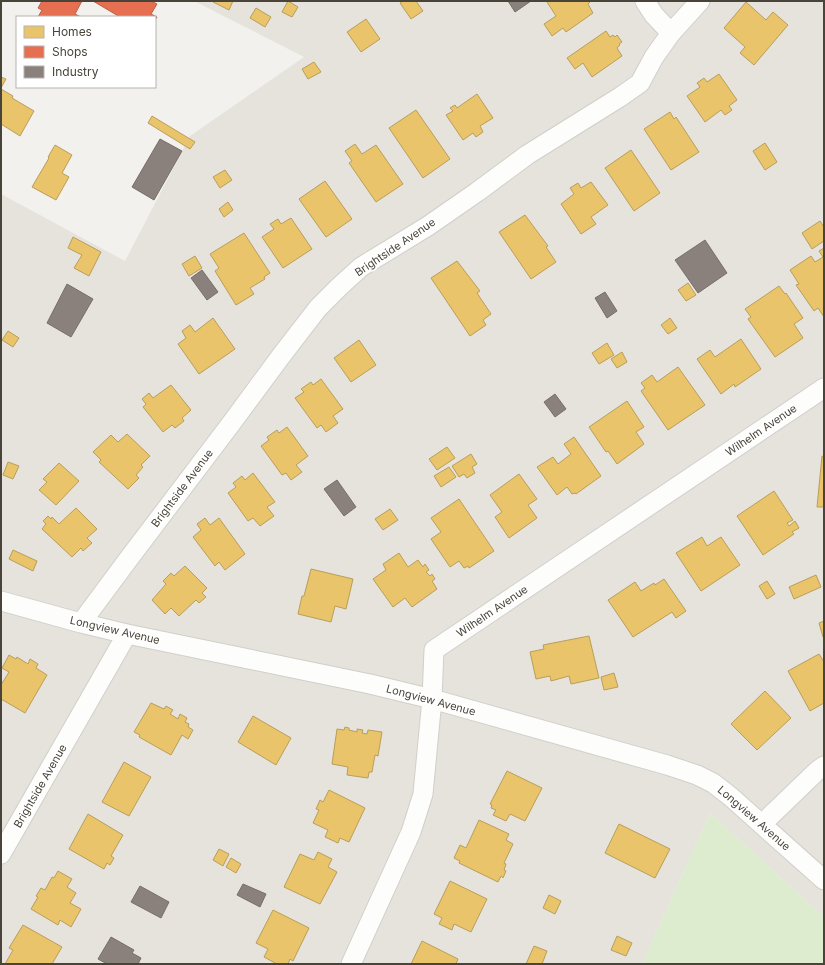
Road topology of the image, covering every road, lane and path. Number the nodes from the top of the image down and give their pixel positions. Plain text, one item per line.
1 (645, 1) edge
2 (700, 1) edge
3 (671, 33) junction
4 (824, 388) edge
5 (1, 601) edge
6 (81, 623) junction
7 (127, 634) junction
8 (432, 699) junction
9 (824, 766) edge
10 (762, 824) junction
11 (1, 854) edge
12 (824, 880) edge
13 (350, 964) edge

1 - 3 street
2 - 3 street, Brightside Avenue
3 - 6 street, Brightside Avenue
4 - 8 street, Wilhelm Avenue
5 - 6 street, Longview Avenue
6 - 7 street, Longview Avenue
7 - 8 street, Longview Avenue
7 - 11 street, Brightside Avenue
8 - 10 street, Longview Avenue
8 - 13 street, Wilhelm Avenue
9 - 10 street
10 - 12 street, Longview Avenue

